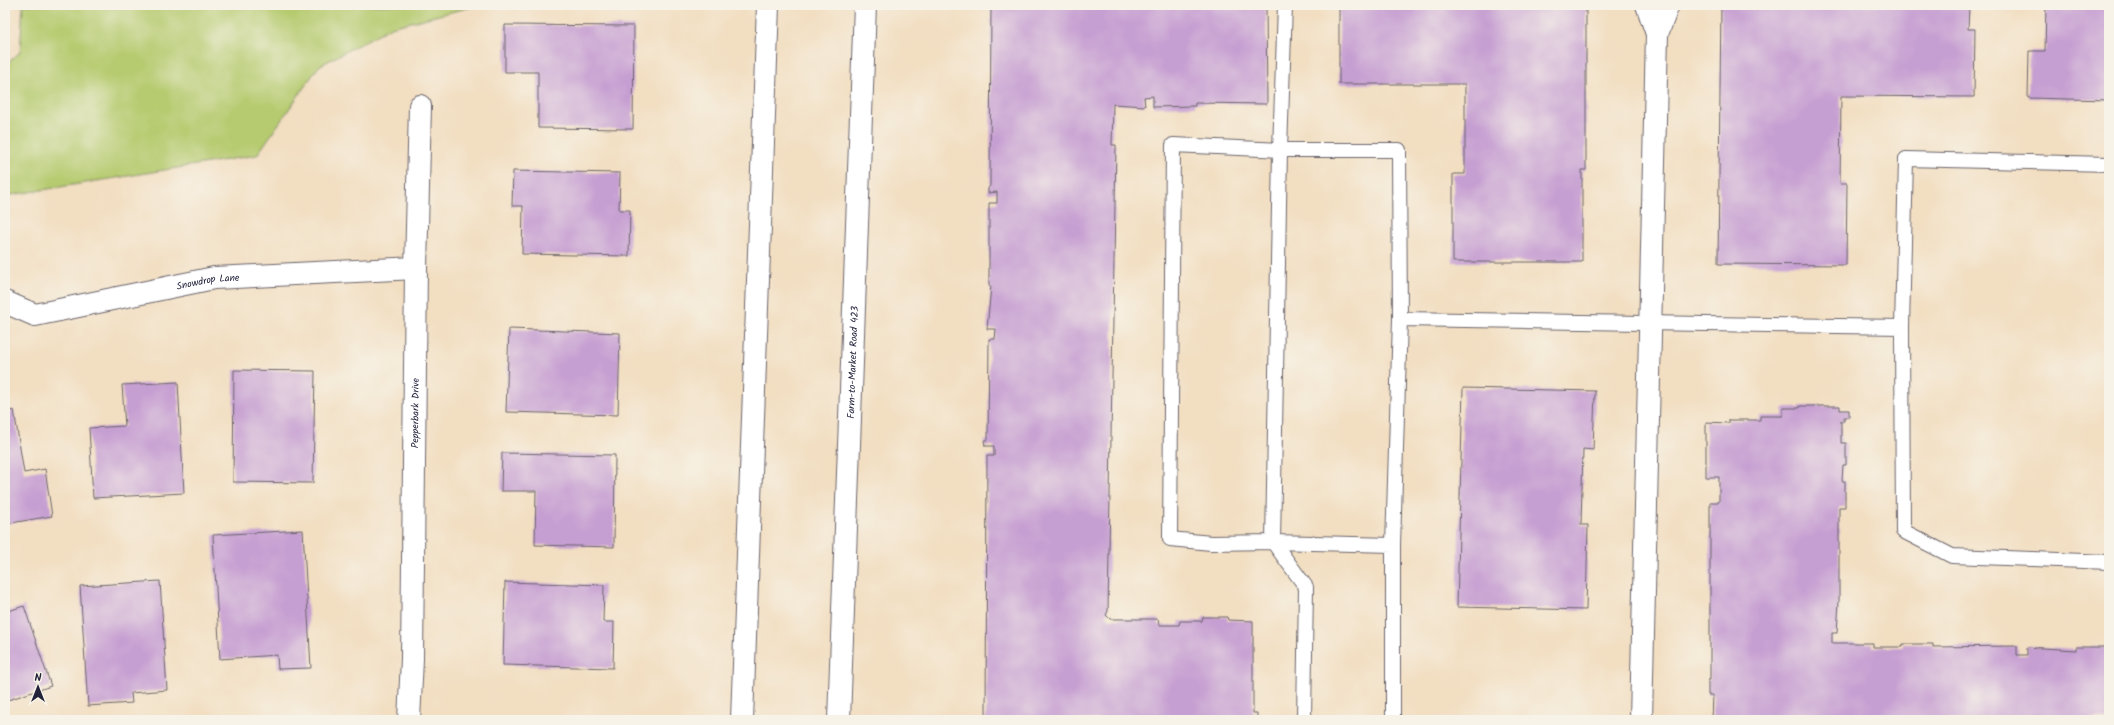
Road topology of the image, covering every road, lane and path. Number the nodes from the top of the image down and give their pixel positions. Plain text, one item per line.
1 (768, 5) edge
2 (865, 5) edge
3 (1285, 5) edge
4 (1647, 5) edge
5 (1668, 5) edge
6 (1657, 34) junction
7 (420, 106) dead end
8 (1280, 150) junction
9 (2109, 164) edge
10 (416, 268) junction
11 (5, 302) edge
12 (1400, 319) junction
13 (1650, 323) junction
14 (1902, 328) junction
15 (1273, 542) junction
16 (1393, 544) junction
17 (2109, 562) edge
18 (409, 720) edge
19 (742, 720) edge
20 (839, 720) edge
21 (1304, 720) edge
22 (1393, 720) edge
23 (1641, 720) edge

1 - 19 street
2 - 20 street, Farm-to-Market Road 423
3 - 8 lane
4 - 6 street
5 - 6 street
6 - 13 street
7 - 10 street, Pepperbark Drive
8 - 12 lane
8 - 15 lane
8 - 15 lane
9 - 14 lane
10 - 11 street, Snowdrop Lane
10 - 18 street, Pepperbark Drive
12 - 13 lane
12 - 16 lane
13 - 14 lane
13 - 23 street
14 - 17 lane
15 - 16 lane
15 - 21 lane
16 - 22 lane

